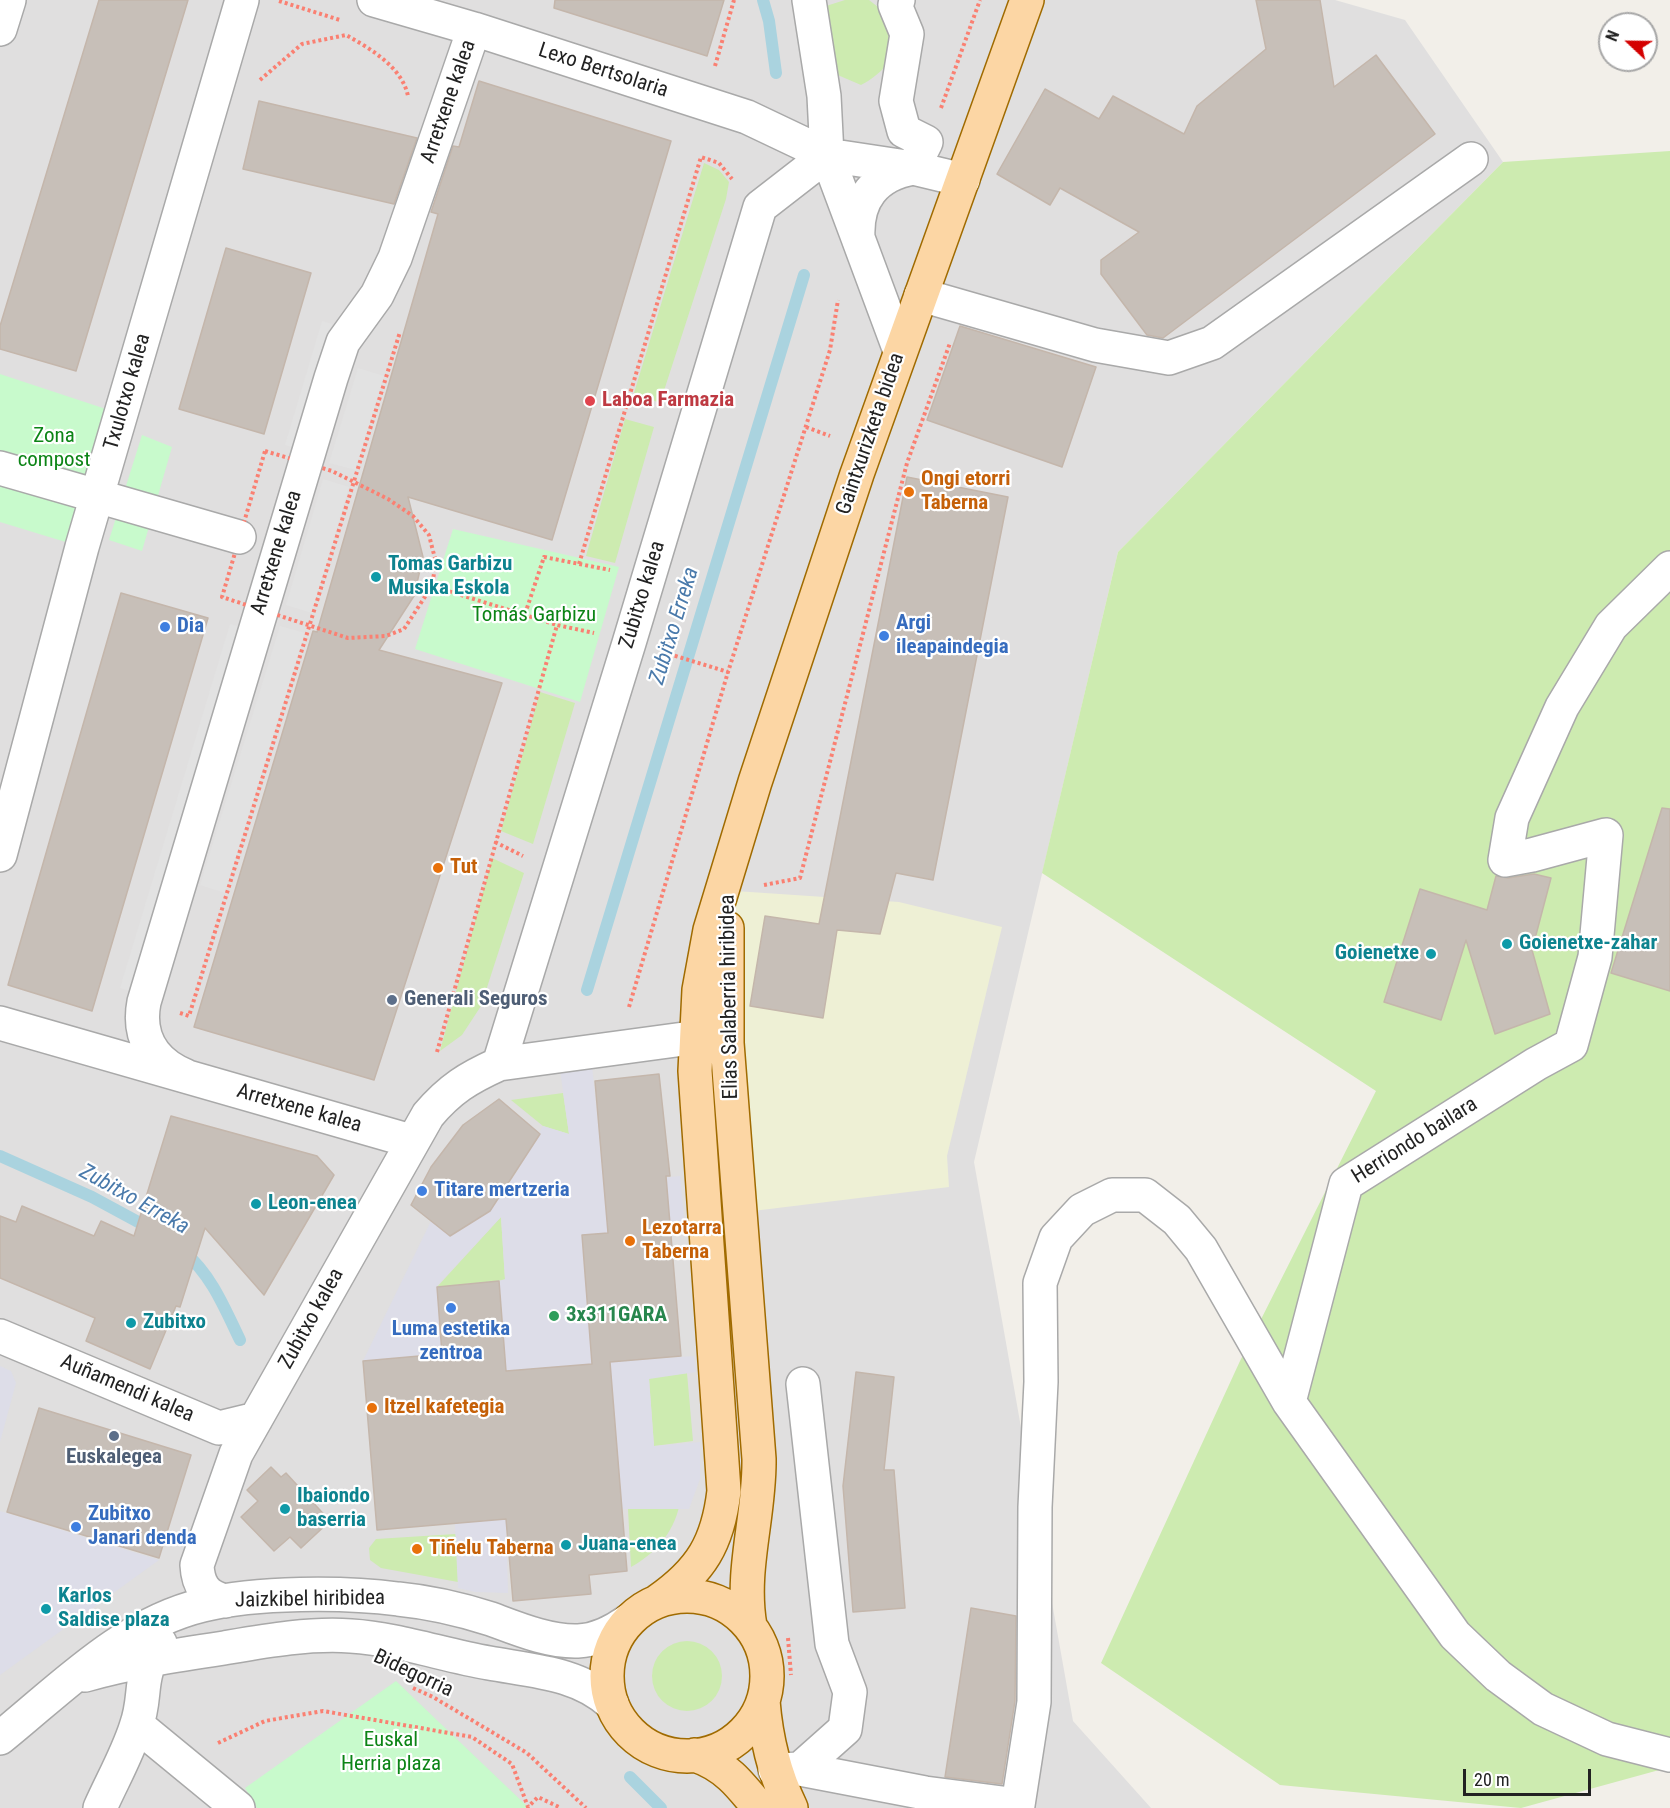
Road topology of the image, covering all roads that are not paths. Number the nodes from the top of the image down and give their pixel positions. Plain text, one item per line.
1 (9, 0) edge
2 (242, 0) edge
3 (374, 0) edge
4 (809, 0) edge
5 (898, 0) edge
6 (1027, 0) edge
7 (415, 6) edge
8 (474, 28) junction
9 (0, 29) edge
10 (827, 155) junction
11 (920, 155) junction
12 (1470, 159) dead end
13 (963, 180) junction
14 (858, 238) junction
15 (871, 269) junction
16 (926, 280) junction
17 (900, 351) junction
18 (0, 468) edge
19 (96, 498) junction
20 (240, 537) dead end
21 (1670, 568) edge
22 (0, 855) edge
23 (728, 872) junction
24 (726, 988) junction
25 (0, 1023) edge
26 (696, 1035) junction
27 (499, 1064) junction
28 (186, 1076) junction
29 (411, 1141) junction
30 (0, 1336) edge
31 (803, 1384) dead end
32 (1289, 1402) junction
33 (256, 1419) junction
34 (235, 1600) junction
35 (658, 1601) junction
36 (628, 1621) junction
37 (750, 1626) junction
38 (148, 1660) junction
39 (75, 1678) junction
40 (763, 1701) junction
41 (612, 1704) junction
42 (147, 1734) junction
43 (0, 1738) edge
44 (695, 1755) junction
45 (1670, 1755) edge
46 (787, 1769) junction
47 (100, 1808) edge
48 (238, 1808) edge
49 (759, 1808) edge
50 (791, 1808) edge

1 - 9 street
2 - 19 street, Txulotxo kalea
3 - 7 street, Lexo Bertsolaria
4 - 10 street
5 - 11 street
6 - 13 main road, Gaintxurizketa bidea
7 - 8 street, Lexo Bertsolaria
8 - 10 street, Lexo Bertsolaria
8 - 28 street, Arretxene kalea
10 - 11 street, Lexo Bertsolaria
10 - 14 street
10 - 27 street, Zubitxo kalea
11 - 13 street, Lexo Bertsolaria
11 - 14 street
12 - 16 street
13 - 16 main road, Gaintxurizketa bidea
14 - 15 street
15 - 16 street
15 - 17 street
16 - 17 main road, Gaintxurizketa bidea
17 - 23 main road, Gaintxurizketa bidea
18 - 19 street
19 - 20 street
19 - 22 street, Txulotxo kalea
21 - 32 street, Herriondo bailara
23 - 24 main road, Elias Salaberria hiribidea
23 - 26 main road, Elias Salaberria hiribidea
24 - 26 street
24 - 37 main road, Elias Salaberria hiribidea
25 - 28 street, Arretxene kalea
26 - 27 street, Zubitxo kalea
26 - 35 main road, Elias Salaberria hiribidea
27 - 29 street, Zubitxo kalea
28 - 29 street, Arretxene kalea
29 - 33 street, Zubitxo kalea
30 - 33 street, Auñamendi kalea
31 - 46 street
32 - 45 street
32 - 46 street
33 - 34 street, Zubitxo kalea
34 - 36 street, Jaizkibel hiribidea
34 - 38 street
34 - 39 street, Jaizkibel hiribidea
35 - 36 main road
35 - 37 main road
36 - 41 main road
37 - 40 main road
38 - 39 street, Jaizkibel hiribidea
38 - 41 street, Jaizkibel hiribidea
38 - 42 street
39 - 43 street, Jaizkibel hiribidea
40 - 44 main road
40 - 46 main road
41 - 44 main road
42 - 47 street
42 - 48 street
44 - 49 main road
46 - 50 main road

